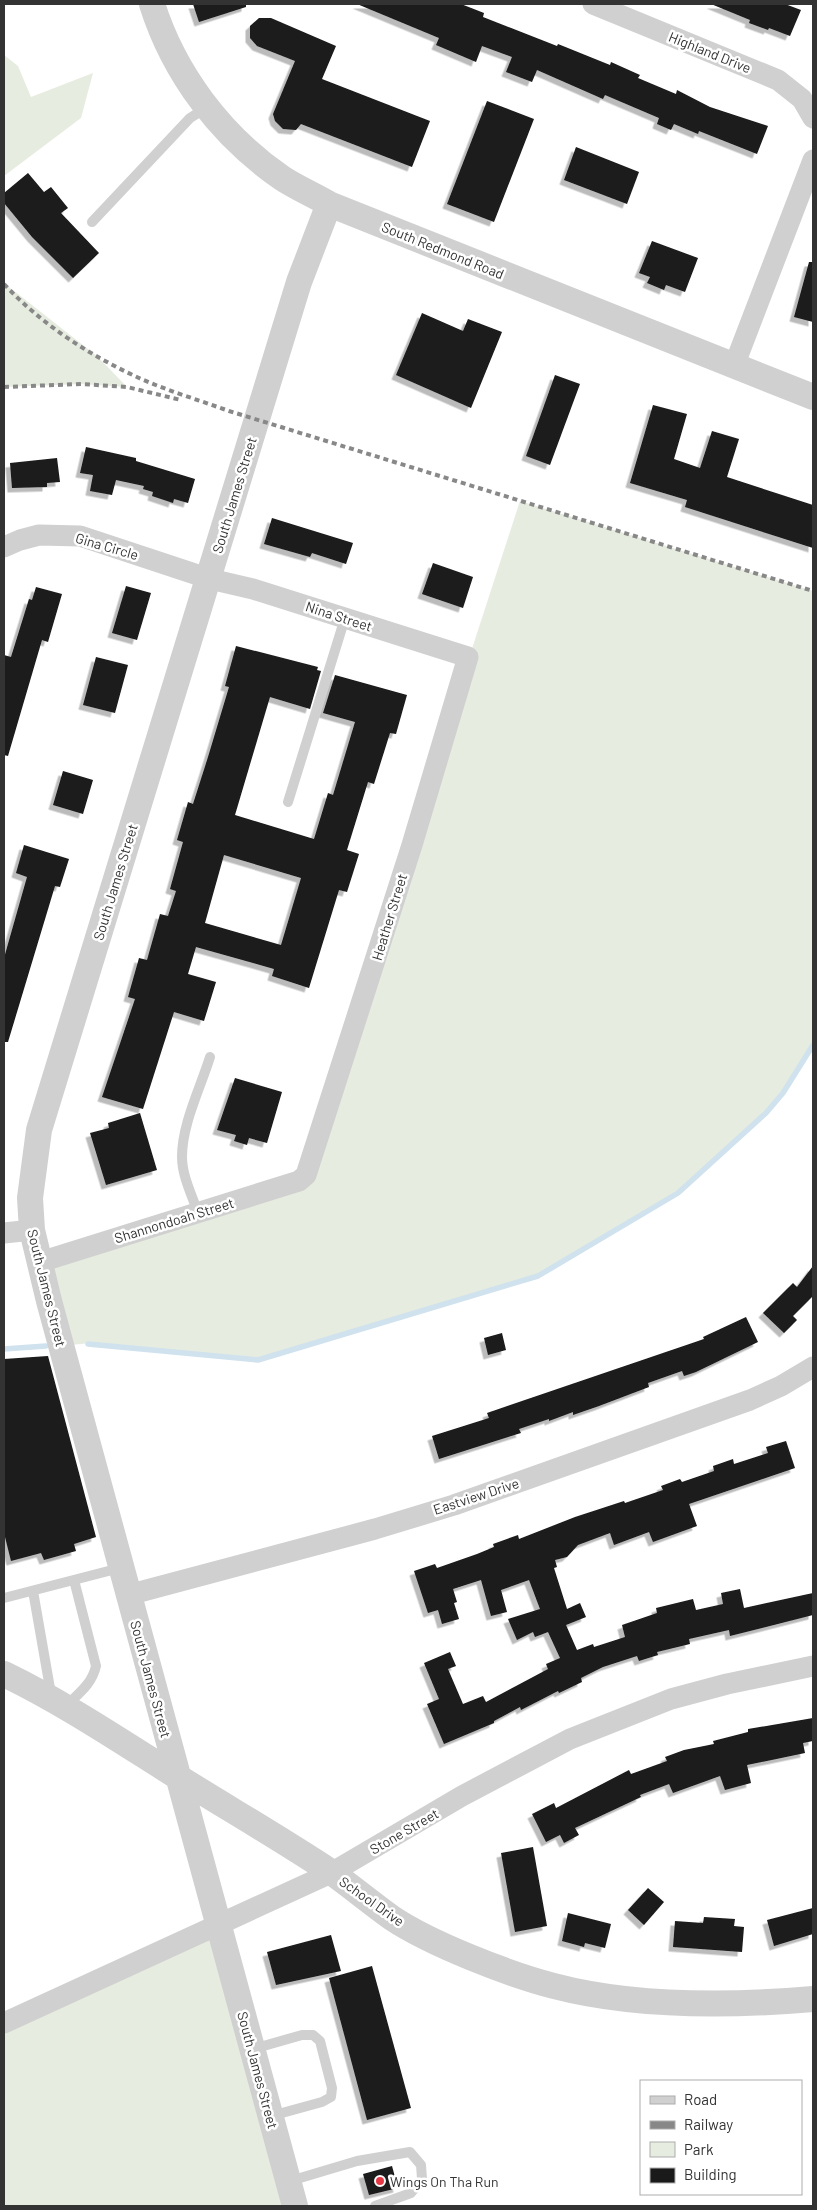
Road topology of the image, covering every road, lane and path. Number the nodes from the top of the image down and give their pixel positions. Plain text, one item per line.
1 (152, 4) edge
2 (605, 6) edge
3 (207, 107) junction
4 (813, 115) edge
5 (813, 160) edge
6 (329, 204) junction
7 (92, 222) dead end
8 (734, 366) junction
9 (813, 397) edge
10 (4, 547) edge
11 (210, 579) junction
12 (345, 618) junction
13 (468, 657) joint
14 (288, 802) dead end
15 (210, 1057) dead end
16 (306, 1175) joint
17 (198, 1213) junction
18 (32, 1230) junction
19 (4, 1234) edge
20 (40, 1262) junction
21 (813, 1367) edge
22 (121, 1568) junction
23 (74, 1580) junction
24 (34, 1591) junction
25 (128, 1595) junction
26 (4, 1598) edge
27 (813, 1666) edge
28 (4, 1674) edge
29 (58, 1704) junction
30 (177, 1777) junction
31 (331, 1873) junction
32 (220, 1925) junction
33 (813, 1999) edge
34 (4, 2023) edge
35 (253, 2049) junction
36 (271, 2116) junction
37 (288, 2181) junction
38 (295, 2206) edge
39 (375, 2206) edge

1 - 3 street, South Redmond Road
2 - 4 street, Highland Drive
3 - 6 street, South Redmond Road
3 - 7 lane
5 - 8 street
6 - 8 street, South Redmond Road
6 - 11 street, South James Street
8 - 9 street, South Redmond Road
10 - 11 street, Gina Circle
11 - 12 street, Nina Street
11 - 18 street, South James Street
12 - 13 street, Nina Street
12 - 14 lane
13 - 16 street, Heather Street
15 - 17 lane
16 - 17 street, Shannondoah Street
17 - 20 street, Shannondoah Street
18 - 19 street
18 - 20 street, South James Street
20 - 22 street, South James Street
21 - 25 street, Eastview Drive
22 - 23 lane
22 - 25 street, South James Street
23 - 24 lane
23 - 29 lane
24 - 26 lane
24 - 29 lane
25 - 30 street, South James Street
27 - 31 street, Stone Street
28 - 29 street, School Drive
29 - 30 street, School Drive
30 - 31 street, School Drive
30 - 32 street, South James Street
31 - 32 street, Stone Street
31 - 33 street, School Drive
32 - 34 street, Stone Street
32 - 35 street, South James Street
35 - 36 street, South James Street
35 - 36 lane
36 - 37 street, South James Street
37 - 38 street, South James Street
37 - 39 lane

